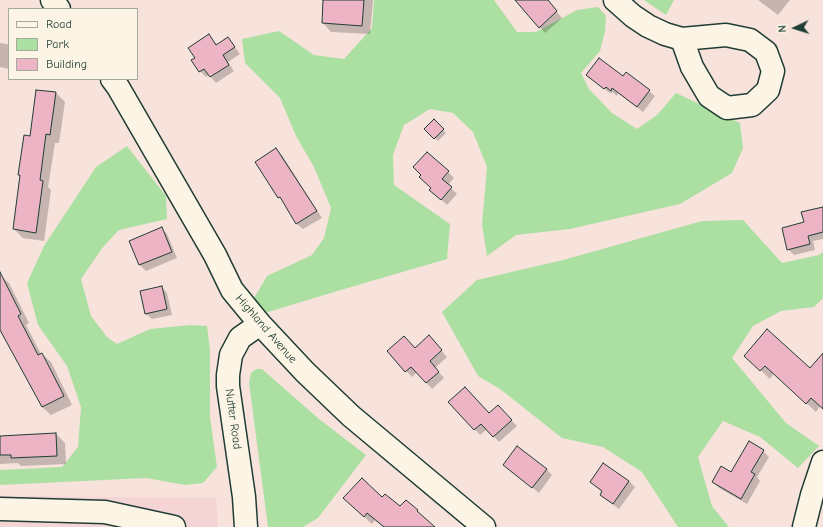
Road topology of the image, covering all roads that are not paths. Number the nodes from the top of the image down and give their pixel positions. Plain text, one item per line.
1 (52, 0) edge
2 (614, 0) edge
3 (58, 8) edge
4 (682, 39) dead end
5 (113, 80) edge
6 (260, 324) junction
7 (823, 462) edge
8 (0, 509) edge
9 (174, 527) edge
10 (246, 527) edge
11 (484, 527) edge
12 (804, 527) edge

1 - 3 street
2 - 4 street
5 - 6 street, Highland Avenue
6 - 10 street, Nutter Road
6 - 11 street, Highland Avenue
7 - 12 street
8 - 9 street

